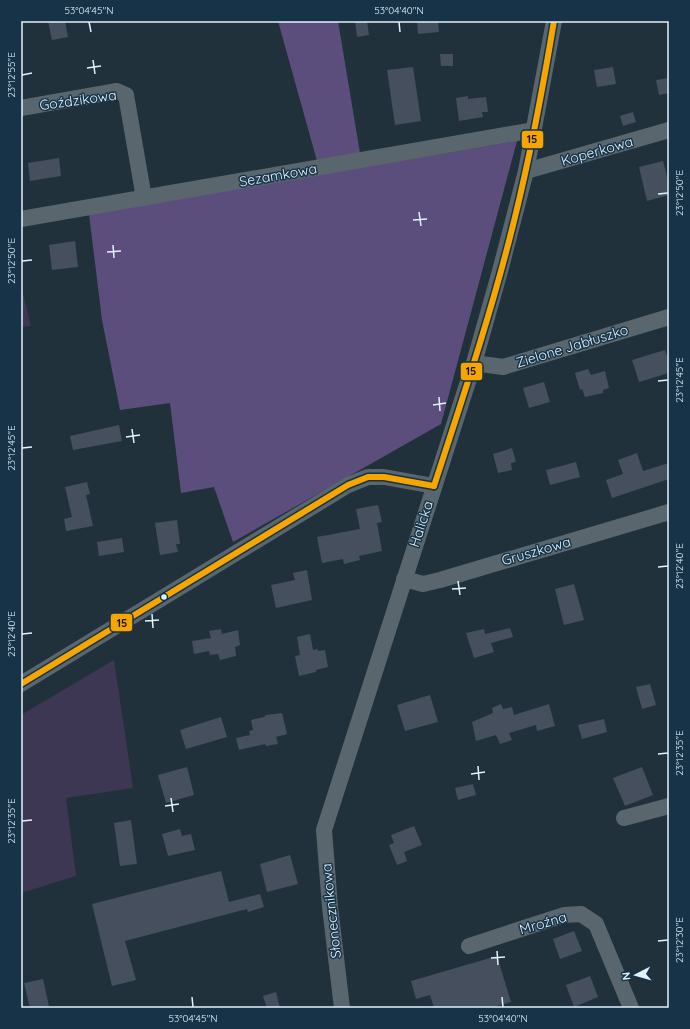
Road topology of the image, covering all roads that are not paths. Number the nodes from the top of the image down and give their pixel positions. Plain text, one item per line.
1 (554, 21) edge
2 (21, 108) edge
3 (534, 130) junction
4 (669, 130) edge
5 (526, 171) junction
6 (144, 198) junction
7 (21, 219) edge
8 (669, 317) edge
9 (474, 363) junction
10 (434, 486) junction
11 (669, 512) edge
12 (404, 578) junction
13 (21, 684) edge
14 (669, 806) edge
15 (329, 814) joint
16 (624, 818) dead end
17 (470, 946) dead end
18 (342, 1008) edge
19 (631, 1008) edge

1 - 3 street, Halicka
2 - 6 street, Goździkowa
3 - 5 street, Halicka
3 - 6 street, Sezamkowa
4 - 5 street, Koperkowa
5 - 9 street, Halicka
6 - 7 street, Sezamkowa
8 - 9 street, Zielone Jabłuszko
9 - 10 street, Halicka
10 - 12 street, Halicka
10 - 13 street
11 - 12 street, Gruszkowa
12 - 15 street, Halicka
14 - 16 street
15 - 18 street, Słonecznikowa
17 - 19 street, Mroźna

